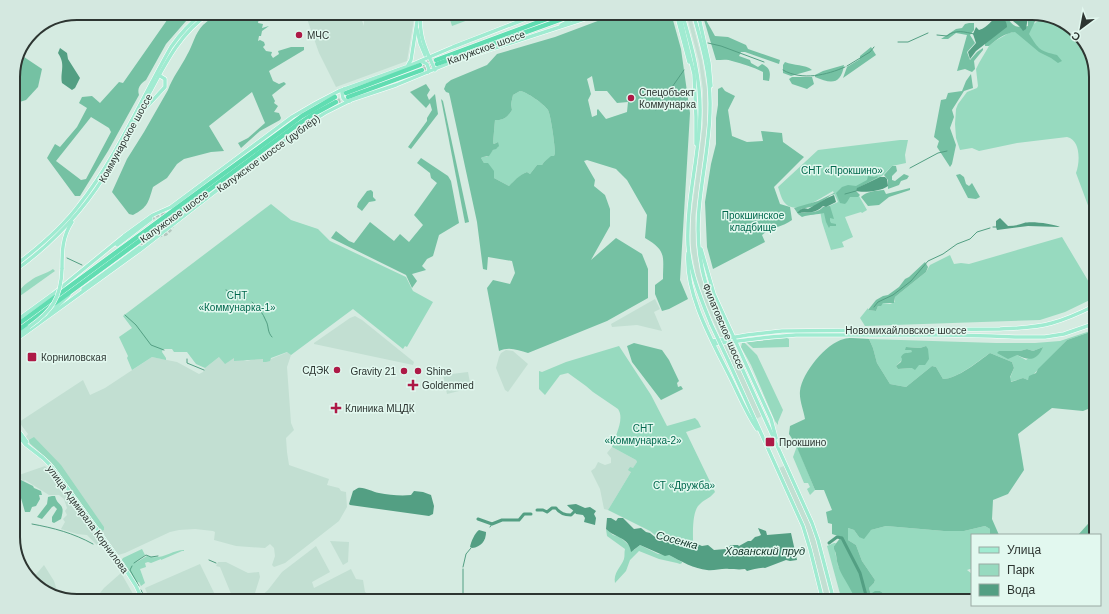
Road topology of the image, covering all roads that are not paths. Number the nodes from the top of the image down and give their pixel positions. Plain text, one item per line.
1 (193, 20) edge
2 (200, 20) edge
3 (418, 20) edge
4 (420, 20) edge
5 (523, 20) edge
6 (545, 20) edge
7 (559, 20) edge
8 (571, 20) edge
9 (582, 20) edge
10 (679, 20) edge
11 (684, 20) edge
12 (695, 20) edge
13 (700, 20) edge
14 (417, 23) junction
15 (553, 30) junction
16 (424, 47) junction
17 (437, 54) junction
18 (427, 56) junction
19 (421, 66) junction
20 (406, 67) junction
21 (434, 70) junction
22 (427, 73) junction
23 (158, 74) junction
24 (348, 95) junction
25 (710, 101) junction
26 (137, 118) junction
27 (268, 140) junction
28 (241, 155) junction
29 (696, 155) junction
30 (253, 158) junction
31 (211, 177) junction
32 (232, 179) junction
33 (184, 202) junction
34 (78, 213) junction
35 (151, 219) tunnel mouth
36 (170, 226) junction
37 (699, 242) junction
38 (139, 245) junction
39 (688, 246) junction
40 (106, 251) junction
41 (20, 262) edge
42 (20, 267) edge
43 (80, 282) junction
44 (53, 294) junction
45 (68, 303) junction
46 (1089, 308) edge
47 (20, 318) edge
48 (20, 323) edge
49 (36, 325) junction
50 (1089, 326) edge
51 (20, 329) edge
52 (20, 334) edge
53 (20, 337) edge
54 (734, 339) junction
55 (713, 343) junction
56 (20, 433) edge
57 (762, 437) junction
58 (20, 438) edge
59 (779, 448) junction
60 (39, 454) junction
61 (140, 594) edge
62 (821, 594) edge
63 (832, 594) edge

1 - 23 main road, Коммунарское шоссе
2 - 23 main road, Коммунарское шоссе
3 - 14 main road
4 - 16 main road
5 - 17 main road, Калужское шоссе (дублёр)
6 - 7 highway, Калужское шоссе
8 - 15 main road
9 - 15 main road, Калужское шоссе (дублёр)
10 - 29 main road
11 - 29 main road
12 - 25 main road, Филатовское шоссе
13 - 25 main road
14 - 18 main road
14 - 20 main road
15 - 21 main road, Калужское шоссе (дублёр)
16 - 17 main road
16 - 18 main road
17 - 18 main road, Калужское шоссе (дублёр)
18 - 19 main road, Калужское шоссе (дублёр)
18 - 21 main road
19 - 20 main road, Калужское шоссе (дублёр)
19 - 22 main road
19 - 24 highway
20 - 24 main road, Калужское шоссе (дублёр)
21 - 22 main road, Калужское шоссе (дублёр)
22 - 24 main road, Калужское шоссе (дублёр)
23 - 26 main road, Коммунарское шоссе
23 - 26 main road
23 - 41 main road, Коммунарское шоссе
24 - 28 main road, Калужское шоссе (дублёр)
24 - 32 main road, Калужское шоссе (дублёр)
25 - 37 main road, Филатовское шоссе
26 - 34 main road, Коммунарское шоссе
27 - 28 main road
27 - 30 highway, Калужское шоссе
27 - 33 highway, Калужское шоссе
28 - 31 main road, Калужское шоссе (дублёр)
29 - 39 main road, Филатовское шоссе
30 - 32 main road
30 - 38 highway, Калужское шоссе
31 - 33 main road
31 - 40 main road, Калужское шоссе (дублёр)
32 - 36 main road, Калужское шоссе (дублёр)
33 - 43 highway, Калужское шоссе
34 - 42 main road, Коммунарское шоссе
34 - 52 main road, bridge
35 - 40 main road
36 - 38 main road
36 - 45 main road, Калужское шоссе (дублёр)
37 - 54 main road
37 - 59 main road, Филатовское шоссе, bridge
38 - 43 highway, Калужское шоссе
38 - 45 main road
39 - 55 main road
39 - 57 main road, Филатовское шоссе, bridge
40 - 44 main road, Калужское шоссе (дублёр)
43 - 44 main road
43 - 48 highway, Калужское шоссе
43 - 49 main road
43 - 51 highway, Калужское шоссе
44 - 47 main road, Калужское шоссе (дублёр)
45 - 49 main road, Калужское шоссе (дублёр)
46 - 54 main road, Новомихайловское шоссе
49 - 53 main road, Калужское шоссе (дублёр)
50 - 54 main road, Новомихайловское шоссе
54 - 55 main road, Новомихайловское шоссе
54 - 59 main road
55 - 57 main road
56 - 60 main road
57 - 62 main road, Филатовское шоссе
58 - 60 main road, улица Адмирала Корнилова
59 - 63 main road, Филатовское шоссе
60 - 61 main road, улица Адмирала Корнилова

